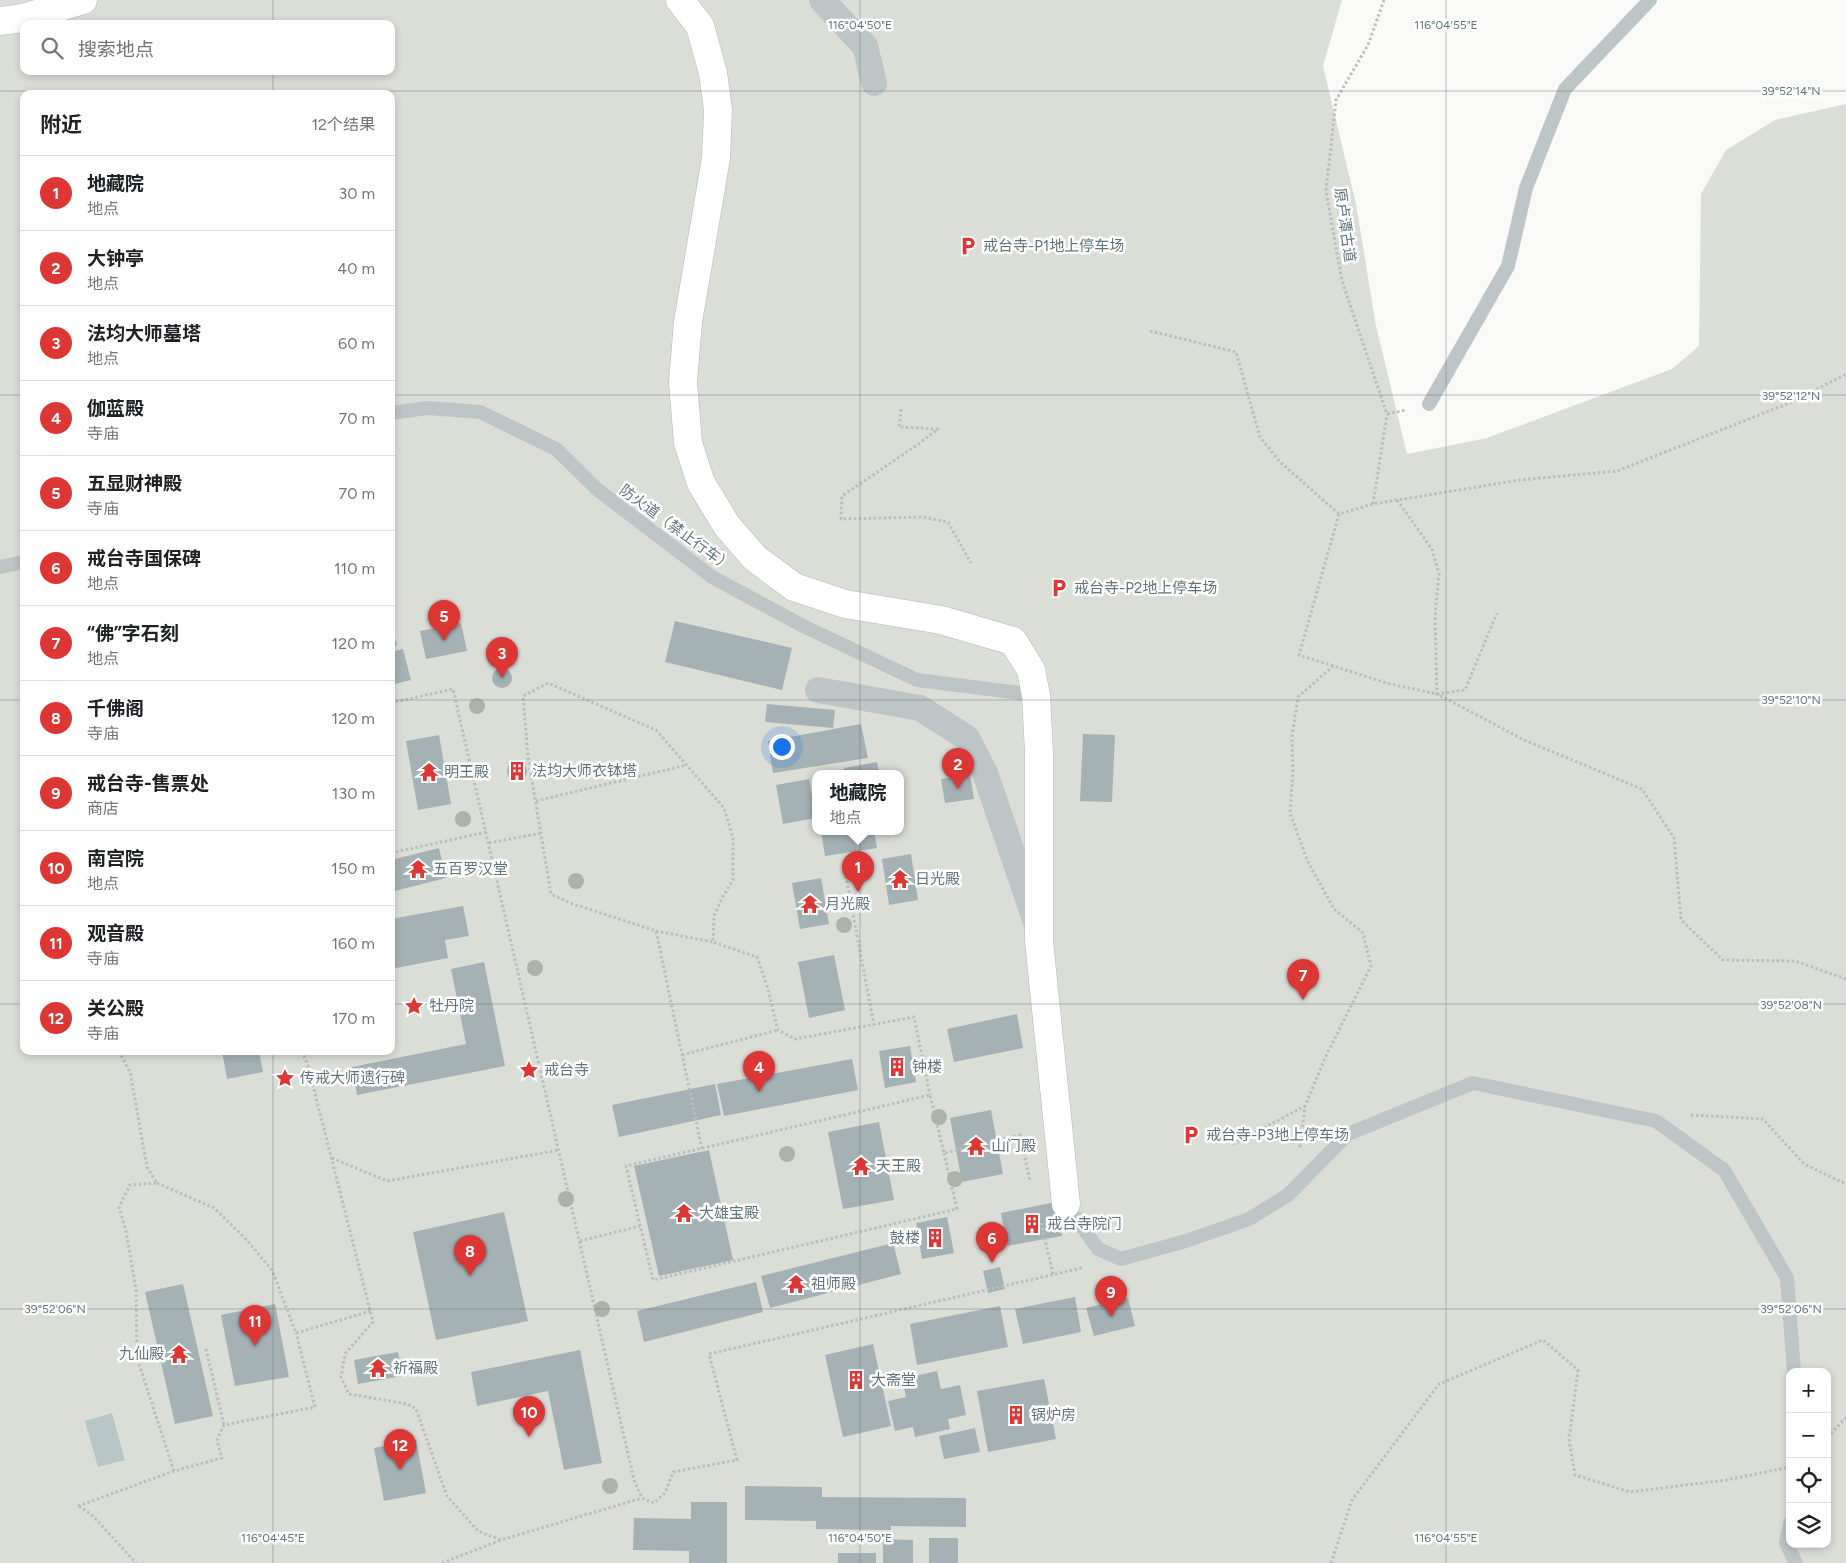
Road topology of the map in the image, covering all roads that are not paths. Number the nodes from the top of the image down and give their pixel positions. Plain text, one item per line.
1 (84, 0) edge
2 (680, 0) edge
3 (822, 0) edge
4 (1650, 0) edge
5 (0, 21) edge
6 (874, 82) dead end
7 (1429, 404) road end
8 (395, 412) edge
9 (20, 563) edge
10 (0, 567) edge
11 (818, 690) dead end
12 (1036, 695) junction
13 (1039, 932) junction
14 (1066, 1204) joint
15 (1794, 1368) edge
16 (1788, 1548) edge
17 (1796, 1563) edge

1 - 5 street
2 - 12 street
3 - 6 street
4 - 7 lane
8 - 12 lane, 防火道（禁止行车）
9 - 10 lane
11 - 13 street
12 - 13 street
13 - 14 street
14 - 15 lane
16 - 17 lane

